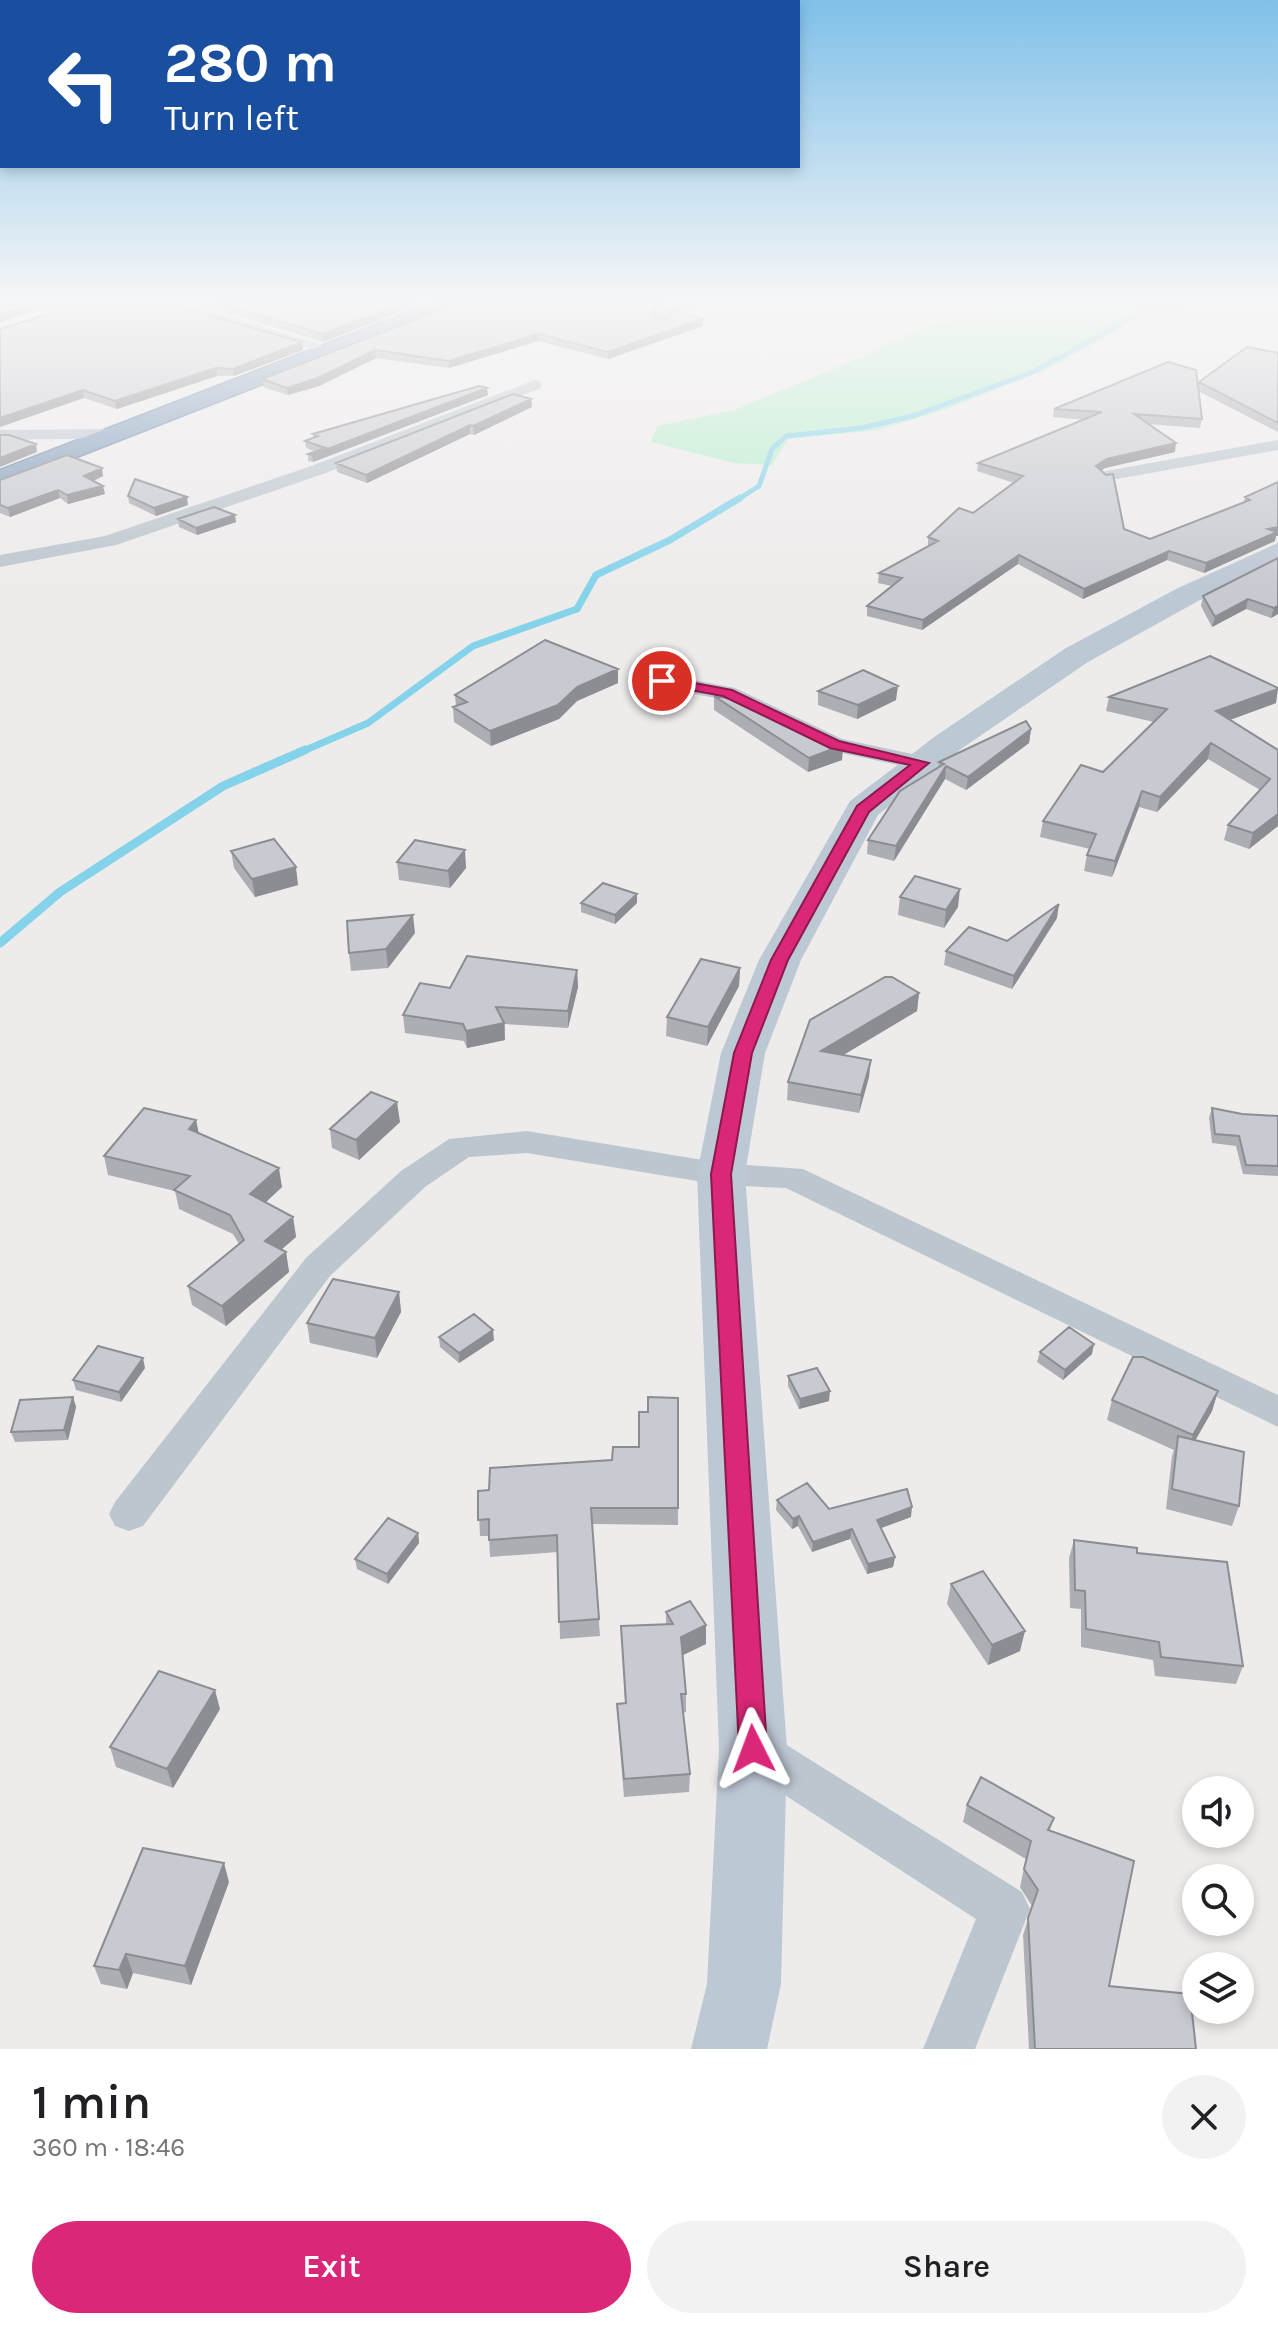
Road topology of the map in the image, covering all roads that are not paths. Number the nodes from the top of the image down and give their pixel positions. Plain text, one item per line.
1 (206, 399) edge
2 (500, 399) edge
3 (114, 434) junction
4 (0, 435) edge
5 (1278, 445) edge
6 (1106, 476) edge
7 (0, 479) edge
8 (1278, 552) edge
9 (0, 561) edge
10 (662, 681) dead end
11 (922, 763) junction
12 (721, 1174) junction
13 (1278, 1412) edge
14 (129, 1514) dead end
15 (753, 1749) junction
16 (729, 2049) edge
17 (949, 2049) edge

1 - 3 highway
2 - 9 street
3 - 4 street
3 - 7 highway
5 - 6 street
8 - 11 street
10 - 11 street
11 - 12 street
12 - 13 street
12 - 14 street
12 - 15 street
15 - 16 street
15 - 17 street

